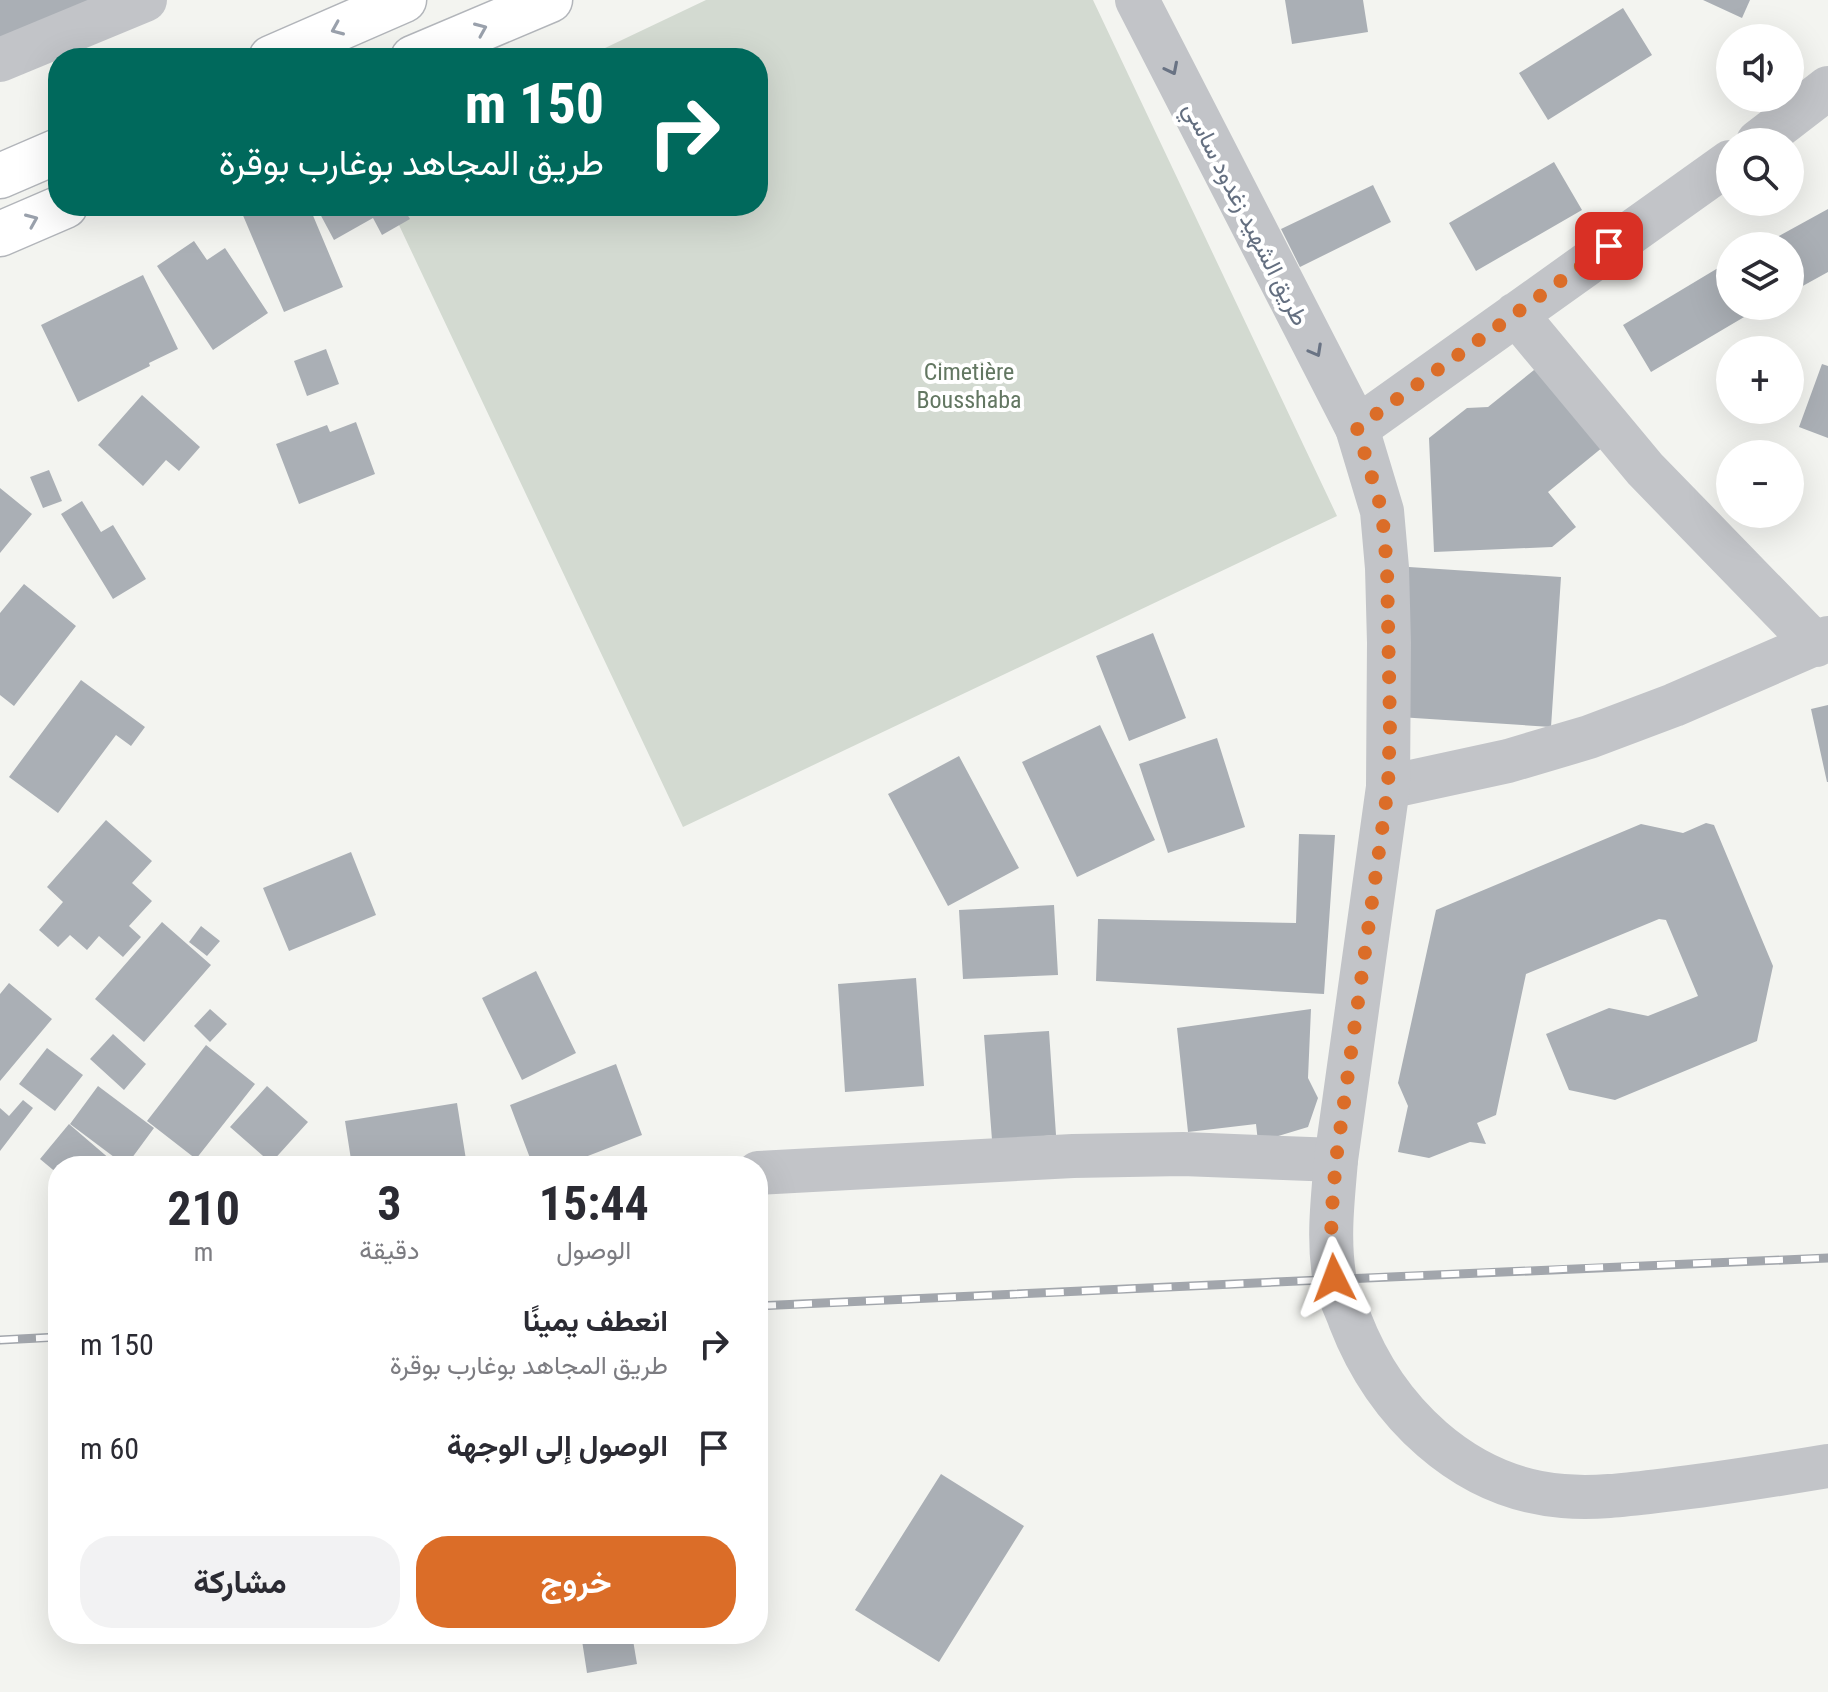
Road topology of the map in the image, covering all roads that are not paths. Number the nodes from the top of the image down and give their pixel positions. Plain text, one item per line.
1 (145, 0) edge
2 (404, 0) edge
3 (550, 0) edge
4 (1137, 0) edge
5 (92, 11) edge
6 (294, 48) edge
7 (437, 48) edge
8 (0, 60) edge
9 (1828, 88) edge
10 (1776, 128) edge
11 (48, 155) edge
12 (1716, 172) edge
13 (0, 176) edge
14 (48, 213) edge
15 (0, 234) edge
16 (1516, 314) junction
17 (1357, 428) junction
18 (1822, 642) edge
19 (1388, 787) junction
20 (1336, 1160) junction
21 (768, 1172) edge
22 (1828, 1466) edge

1 - 5 street
2 -> 6 main road
7 -> 3 main road
4 -> 17 street, طريق الشهيد زغدود ساسي
5 - 8 street
9 - 10 street
11 - 13 main road
12 - 16 street
15 -> 14 main road
16 - 17 street
16 - 18 street
17 - 19 street, طريق الشهيد زغدود ساسي
18 - 19 street
19 - 20 street, طريق الشهيد زغدود ساسي
20 - 21 street
20 - 22 street, طريق الشهيد زغدود ساسي

